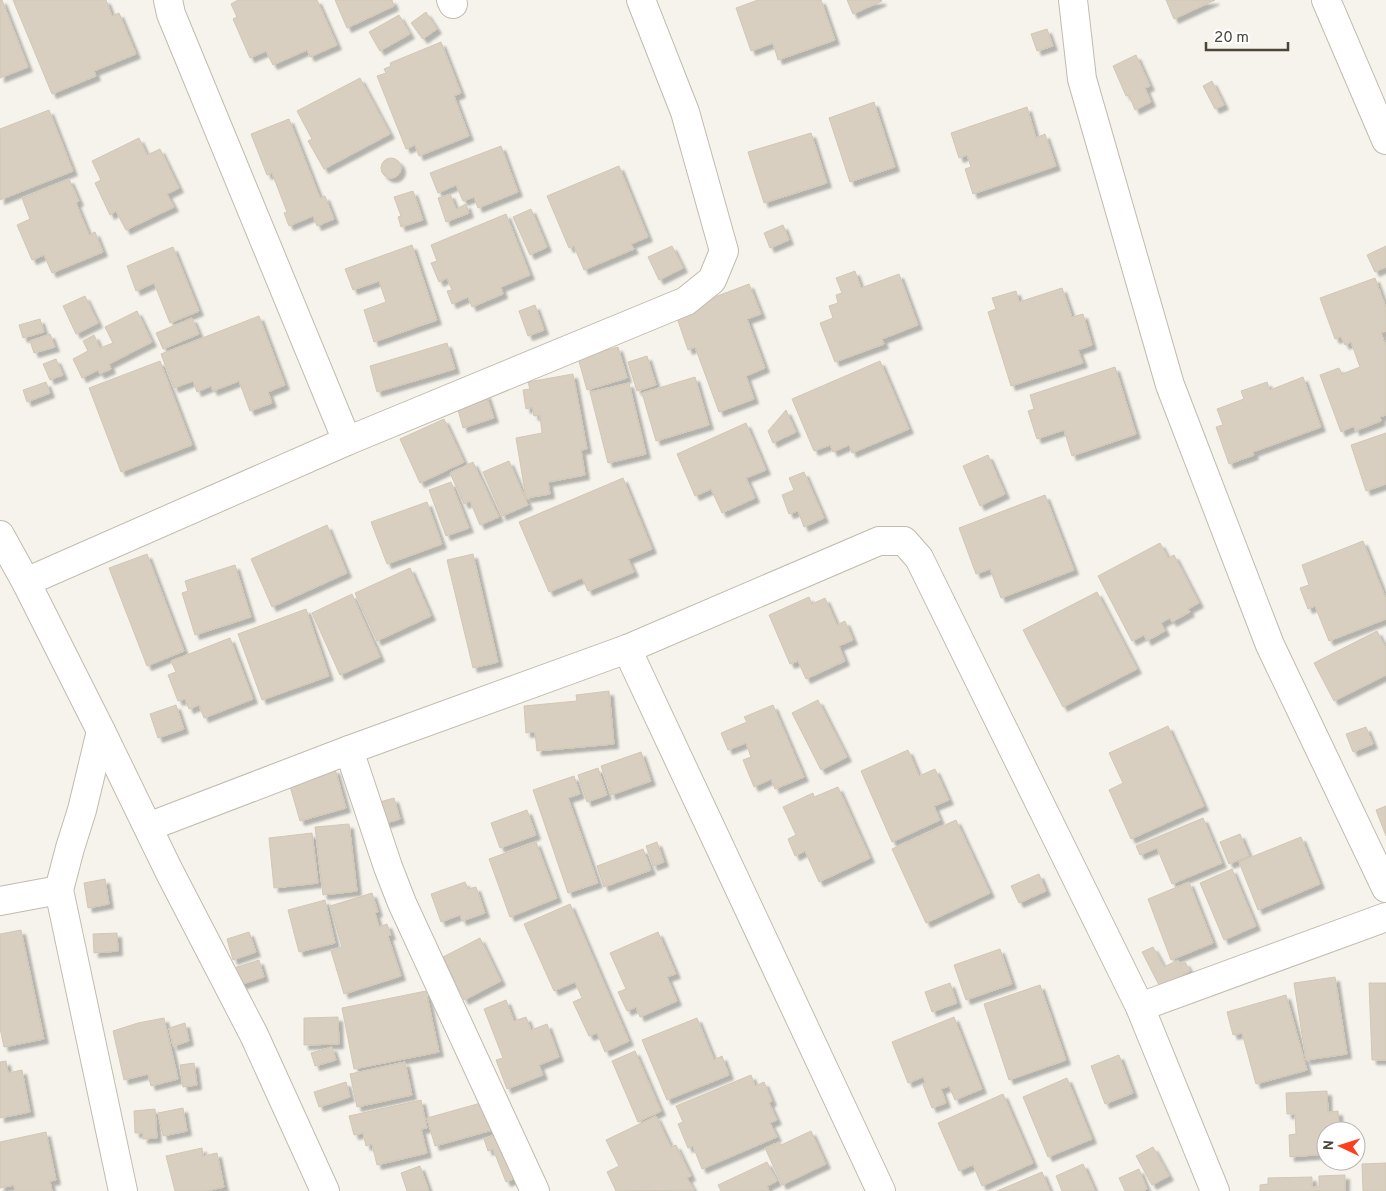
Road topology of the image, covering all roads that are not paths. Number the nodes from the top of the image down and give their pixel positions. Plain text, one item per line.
1 (168, 0) edge
2 (641, 0) edge
3 (1073, 0) edge
4 (1326, 0) edge
5 (1386, 140) edge
6 (348, 441) junction
7 (0, 535) edge
8 (26, 582) junction
9 (626, 649) junction
10 (101, 731) junction
11 (349, 750) junction
12 (148, 828) junction
13 (1386, 888) edge
14 (59, 890) junction
15 (0, 901) edge
16 (1386, 917) edge
17 (1140, 1007) junction
18 (123, 1191) edge
19 (324, 1191) edge
20 (535, 1191) edge
21 (881, 1191) edge
22 (1215, 1191) edge

1 - 6 street
2 - 6 street
3 - 13 street
4 - 5 street
6 - 8 street
7 - 8 street
8 - 10 street
9 - 11 street
9 - 17 street
9 - 21 street
10 - 12 street
10 - 14 street
11 - 12 street
11 - 20 street
12 - 19 street
14 - 15 street
14 - 18 street
16 - 17 street
17 - 22 street

